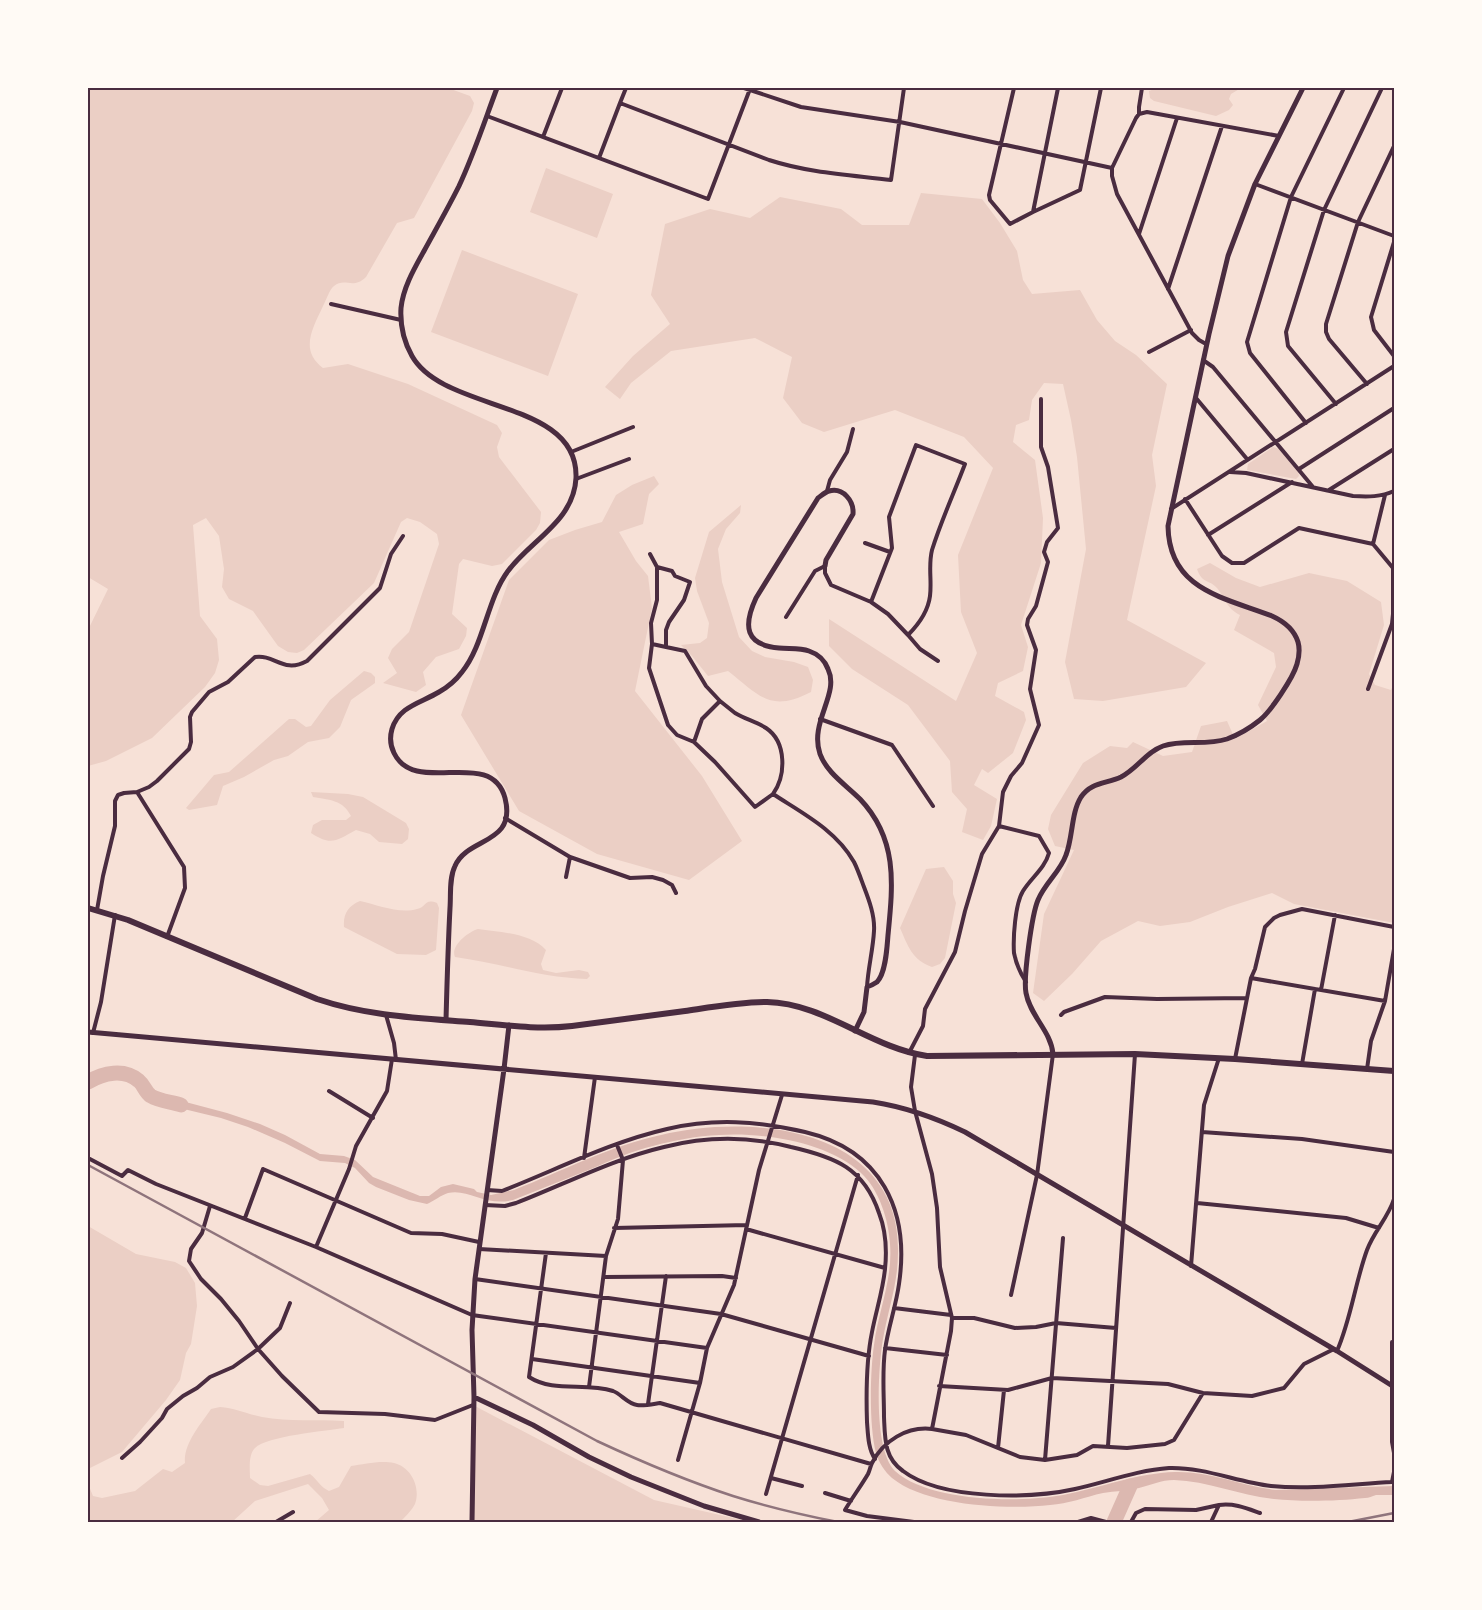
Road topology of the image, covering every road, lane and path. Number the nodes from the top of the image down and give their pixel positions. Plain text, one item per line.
1 (497, 88) edge
2 (562, 88) edge
3 (626, 88) edge
4 (744, 88) edge
5 (904, 88) edge
6 (1014, 88) edge
7 (1058, 88) edge
8 (1102, 88) edge
9 (1142, 88) edge
10 (1302, 88) edge
11 (1344, 88) edge
12 (1382, 88) edge
13 (750, 89) edge
14 (620, 103) junction
15 (1139, 114) junction
16 (487, 116) junction
17 (1177, 118) junction
18 (900, 122) junction
19 (1222, 126) junction
20 (1279, 136) junction
21 (543, 137) junction
22 (729, 145) junction
23 (1001, 145) junction
24 (1394, 146) edge
25 (1044, 154) junction
26 (599, 158) junction
27 (1086, 162) junction
28 (1112, 168) junction
29 (1255, 184) junction
30 (1291, 197) junction
31 (1324, 210) junction
32 (1033, 212) junction
33 (1358, 222) junction
34 (1139, 234) junction
35 (1394, 236) edge
36 (1394, 242) edge
37 (1168, 288) junction
38 (331, 304) dead end
39 (401, 320) junction
40 (1191, 330) junction
41 (1206, 344) junction
42 (1149, 352) dead end
43 (1394, 356) edge
44 (1204, 360) junction
45 (1394, 366) edge
46 (1367, 384) junction
47 (1195, 397) junction
48 (1042, 399) dead end
49 (1336, 404) junction
50 (1394, 408) edge
51 (1306, 423) junction
52 (633, 427) dead end
53 (853, 428) dead end
54 (1276, 442) junction
55 (1394, 449) edge
56 (571, 452) junction
57 (629, 459) dead end
58 (1247, 459) junction
59 (1299, 468) junction
60 (1230, 472) junction
61 (576, 479) junction
62 (1292, 482) junction
63 (1313, 487) junction
64 (1329, 490) junction
65 (827, 491) junction
66 (1394, 491) edge
67 (1385, 495) junction
68 (1185, 499) junction
69 (1171, 508) junction
70 (1208, 535) junction
71 (403, 536) dead end
72 (865, 543) dead end
73 (1373, 544) junction
74 (890, 552) junction
75 (650, 554) dead end
76 (825, 566) junction
77 (657, 567) junction
78 (1394, 567) edge
79 (871, 602) junction
80 (786, 617) dead end
81 (908, 635) junction
82 (652, 644) junction
83 (666, 647) junction
84 (938, 661) dead end
85 (1368, 689) dead end
86 (720, 701) junction
87 (820, 719) junction
88 (694, 742) junction
89 (137, 792) junction
90 (773, 794) junction
91 (933, 806) dead end
92 (506, 818) junction
93 (999, 826) junction
94 (570, 857) junction
95 (566, 877) dead end
96 (676, 893) dead end
97 (88, 908) edge
98 (97, 910) junction
99 (115, 915) junction
100 (1334, 915) junction
101 (1394, 927) edge
102 (167, 937) junction
103 (1394, 949) edge
104 (1251, 978) junction
105 (1026, 982) junction
106 (867, 988) junction
107 (1315, 989) junction
108 (1321, 990) junction
109 (1247, 998) junction
110 (1385, 1001) junction
111 (386, 1015) junction
112 (1061, 1015) dead end
113 (446, 1020) junction
114 (509, 1025) junction
115 (855, 1031) junction
116 (90, 1032) edge
117 (912, 1054) junction
118 (1053, 1054) junction
119 (1135, 1054) junction
120 (1219, 1058) junction
121 (394, 1059) junction
122 (1235, 1059) junction
123 (1302, 1064) junction
124 (504, 1069) junction
125 (1367, 1069) junction
126 (1394, 1072) edge
127 (595, 1077) junction
128 (328, 1091) dead end
129 (782, 1094) junction
130 (915, 1111) junction
131 (373, 1118) junction
132 (773, 1126) junction
133 (1202, 1132) junction
134 (769, 1140) junction
135 (617, 1145) junction
136 (1394, 1152) edge
137 (88, 1158) edge
138 (584, 1158) junction
139 (622, 1159) junction
140 (1037, 1174) junction
141 (858, 1175) junction
142 (487, 1191) junction
143 (1394, 1199) edge
144 (335, 1201) junction
145 (1197, 1203) junction
146 (485, 1204) junction
147 (210, 1206) junction
148 (245, 1218) junction
149 (1124, 1226) junction
150 (746, 1227) junction
151 (614, 1228) junction
152 (1378, 1228) junction
153 (1063, 1238) dead end
154 (479, 1242) junction
155 (316, 1247) junction
156 (478, 1250) junction
157 (546, 1254) junction
158 (835, 1254) junction
159 (606, 1256) junction
160 (1192, 1266) junction
161 (885, 1268) junction
162 (666, 1276) junction
163 (605, 1277) junction
164 (736, 1278) junction
165 (475, 1279) junction
166 (542, 1288) junction
167 (1011, 1295) dead end
168 (602, 1297) junction
169 (290, 1303) dead end
170 (662, 1306) junction
171 (894, 1308) junction
172 (472, 1314) junction
173 (720, 1314) junction
174 (952, 1316) junction
175 (1056, 1323) junction
176 (537, 1324) junction
177 (1116, 1328) junction
178 (597, 1332) junction
179 (810, 1340) junction
180 (657, 1341) junction
181 (1392, 1342) dead end
182 (707, 1348) junction
183 (885, 1348) junction
184 (258, 1349) junction
185 (1335, 1350) junction
186 (947, 1355) junction
187 (869, 1356) junction
188 (532, 1359) junction
189 (592, 1367) junction
190 (652, 1376) junction
191 (1052, 1378) junction
192 (1113, 1382) junction
193 (700, 1383) junction
194 (939, 1386) junction
195 (1393, 1386) edge
196 (589, 1387) junction
197 (1004, 1390) junction
198 (1203, 1393) junction
199 (474, 1397) junction
200 (648, 1404) junction
201 (474, 1405) junction
202 (692, 1412) junction
203 (932, 1429) junction
204 (782, 1438) junction
205 (885, 1446) junction
206 (1108, 1446) junction
207 (998, 1448) junction
208 (1394, 1453) edge
209 (122, 1458) dead end
210 (875, 1458) junction
211 (678, 1460) dead end
212 (1045, 1460) junction
213 (871, 1464) junction
214 (1394, 1472) edge
215 (771, 1478) junction
216 (802, 1486) dead end
217 (825, 1493) dead end
218 (766, 1494) dead end
219 (851, 1500) junction
220 (1219, 1505) junction
221 (293, 1512) dead end
222 (1260, 1513) dead end
223 (276, 1522) edge
224 (472, 1522) edge
225 (759, 1522) edge
226 (914, 1522) edge
227 (1078, 1522) edge
228 (1106, 1522) edge
229 (1131, 1522) edge
230 (1211, 1522) edge

1 - 16 street
2 - 21 street
3 - 14 street
4 - 13 street
5 - 18 street
6 - 23 street
7 - 25 street
8 - 27 street
9 - 15 street
10 - 20 street
11 - 30 street
12 - 31 street
13 - 18 street
13 - 22 street
14 - 22 street
14 - 26 street
15 - 17 street
15 - 28 street
16 - 21 street
16 - 39 street
17 - 19 street
17 - 34 street
18 - 22 street
18 - 23 street
19 - 20 street
19 - 37 street
20 - 29 street
21 - 26 street
22 - 26 street
23 - 25 street
23 - 32 street
24 - 33 street
25 - 27 street
25 - 32 street
27 - 28 street
27 - 32 street
28 - 34 street
29 - 30 street
29 - 41 street
30 - 31 street
30 - 51 street
31 - 33 street
31 - 49 street
33 - 35 street
33 - 46 street
34 - 37 street
36 - 43 street
37 - 40 street
38 - 39 street
39 - 56 street
40 - 41 street
40 - 42 street
41 - 44 street
44 - 47 street
44 - 54 street
45 - 46 street
46 - 49 street
47 - 58 street
47 - 69 street
48 - 93 street
49 - 51 street
50 - 59 street
51 - 54 street
52 - 56 street
53 - 65 street
54 - 58 street
54 - 59 street
55 - 64 street
56 - 61 street
57 - 61 street
58 - 60 street
59 - 63 street
60 - 62 street
60 - 68 street
61 - 92 street
62 - 63 street
62 - 70 street
63 - 64 street
64 - 67 street
65 - 76 street
65 - 87 street
66 - 67 street
67 - 73 street
68 - 69 street
68 - 70 street
69 - 105 street
70 - 73 street
71 - 89 street
72 - 74 street
73 - 78 street
74 - 79 street
74 - 81 street
75 - 77 street
76 - 79 street
76 - 80 street
77 - 82 street
77 - 83 street
78 - 85 street
79 - 81 street
81 - 84 street
82 - 83 street
82 - 88 street
83 - 86 street
86 - 88 street
86 - 90 street
87 - 91 street
87 - 106 street
88 - 90 street
89 - 98 street
89 - 102 street
90 - 106 street
92 - 94 street
92 - 113 street
93 - 105 street
93 - 117 street
94 - 95 street
94 - 96 street
97 - 98 main road
98 - 99 main road
99 - 102 main road
99 - 116 street
100 - 101 street
100 - 104 street
100 - 108 street
102 - 111 main road
103 - 110 street
104 - 107 street
104 - 109 street
105 - 118 street
106 - 115 street
107 - 108 street
107 - 123 street
108 - 110 street
109 - 112 street
109 - 122 street
110 - 125 street
111 - 113 main road
111 - 121 street
113 - 114 main road
114 - 115 main road
114 - 124 street
115 - 117 main road
116 - 121 street
117 - 118 main road
117 - 130 street
118 - 119 main road
118 - 140 street
119 - 120 main road
119 - 149 street
120 - 122 main road
120 - 133 street
121 - 124 street
121 - 131 street
122 - 123 main road
123 - 125 main road
124 - 127 street
124 - 142 street
125 - 126 main road
127 - 129 street
127 - 138 street
128 - 131 street
129 - 130 street
129 - 132 street
130 - 140 street
130 - 174 street
131 - 144 street
132 - 134 street
132 - 135 street
132 - 171 street
133 - 136 street
133 - 145 street
134 - 139 street
134 - 141 street
134 - 150 street
135 - 138 street
135 - 139 street
137 - 147 street
138 - 142 street
139 - 146 street
139 - 151 street
140 - 149 street
140 - 167 street
141 - 158 street
141 - 161 street
142 - 146 street
143 - 152 street
144 - 148 street
144 - 154 street
144 - 155 street
145 - 152 street
145 - 160 street
146 - 154 street
147 - 148 street
147 - 184 street
148 - 155 street
149 - 160 street
149 - 177 street
150 - 151 street
150 - 158 street
150 - 164 street
151 - 159 street
152 - 185 street
153 - 175 street
154 - 156 street
155 - 172 street
156 - 157 street
156 - 165 street
157 - 159 street
157 - 166 street
158 - 161 street
158 - 179 street
159 - 163 street
160 - 185 street
161 - 187 street
162 - 163 street
162 - 164 street
162 - 170 street
163 - 168 street
164 - 173 street
165 - 166 street
165 - 172 street
166 - 168 street
166 - 176 street
168 - 170 street
168 - 178 street
169 - 184 street
170 - 173 street
170 - 180 street
171 - 174 street
171 - 183 street
172 - 176 street
172 - 199 street
173 - 179 street
173 - 182 street
174 - 175 street
174 - 186 street
175 - 177 street
175 - 191 street
176 - 178 street
176 - 188 street
177 - 192 street
178 - 180 street
178 - 189 street
179 - 187 street
179 - 204 street
180 - 182 street
180 - 190 street
181 - 195 street
182 - 193 street
183 - 186 street
183 - 205 street
184 - 201 street
184 - 209 street
185 - 195 street
185 - 198 street
186 - 194 street
187 - 210 street
188 - 189 street
188 - 196 street
189 - 190 street
189 - 196 street
190 - 193 street
190 - 200 street
191 - 192 street
191 - 197 street
191 - 212 street
192 - 198 street
192 - 206 street
193 - 202 street
194 - 197 street
194 - 203 street
195 - 208 street
196 - 200 street
197 - 207 street
198 - 206 street
199 - 201 street
199 - 225 street
200 - 202 street
201 - 224 street
202 - 204 street
202 - 211 street
203 - 205 street
203 - 207 street
204 - 213 street
204 - 215 street
205 - 210 street
205 - 214 street
206 - 212 street
207 - 212 street
210 - 213 street
213 - 219 street
215 - 216 street
215 - 218 street
217 - 219 street
219 - 226 street
220 - 222 street
220 - 229 street
220 - 230 street
221 - 223 street
227 - 228 street

